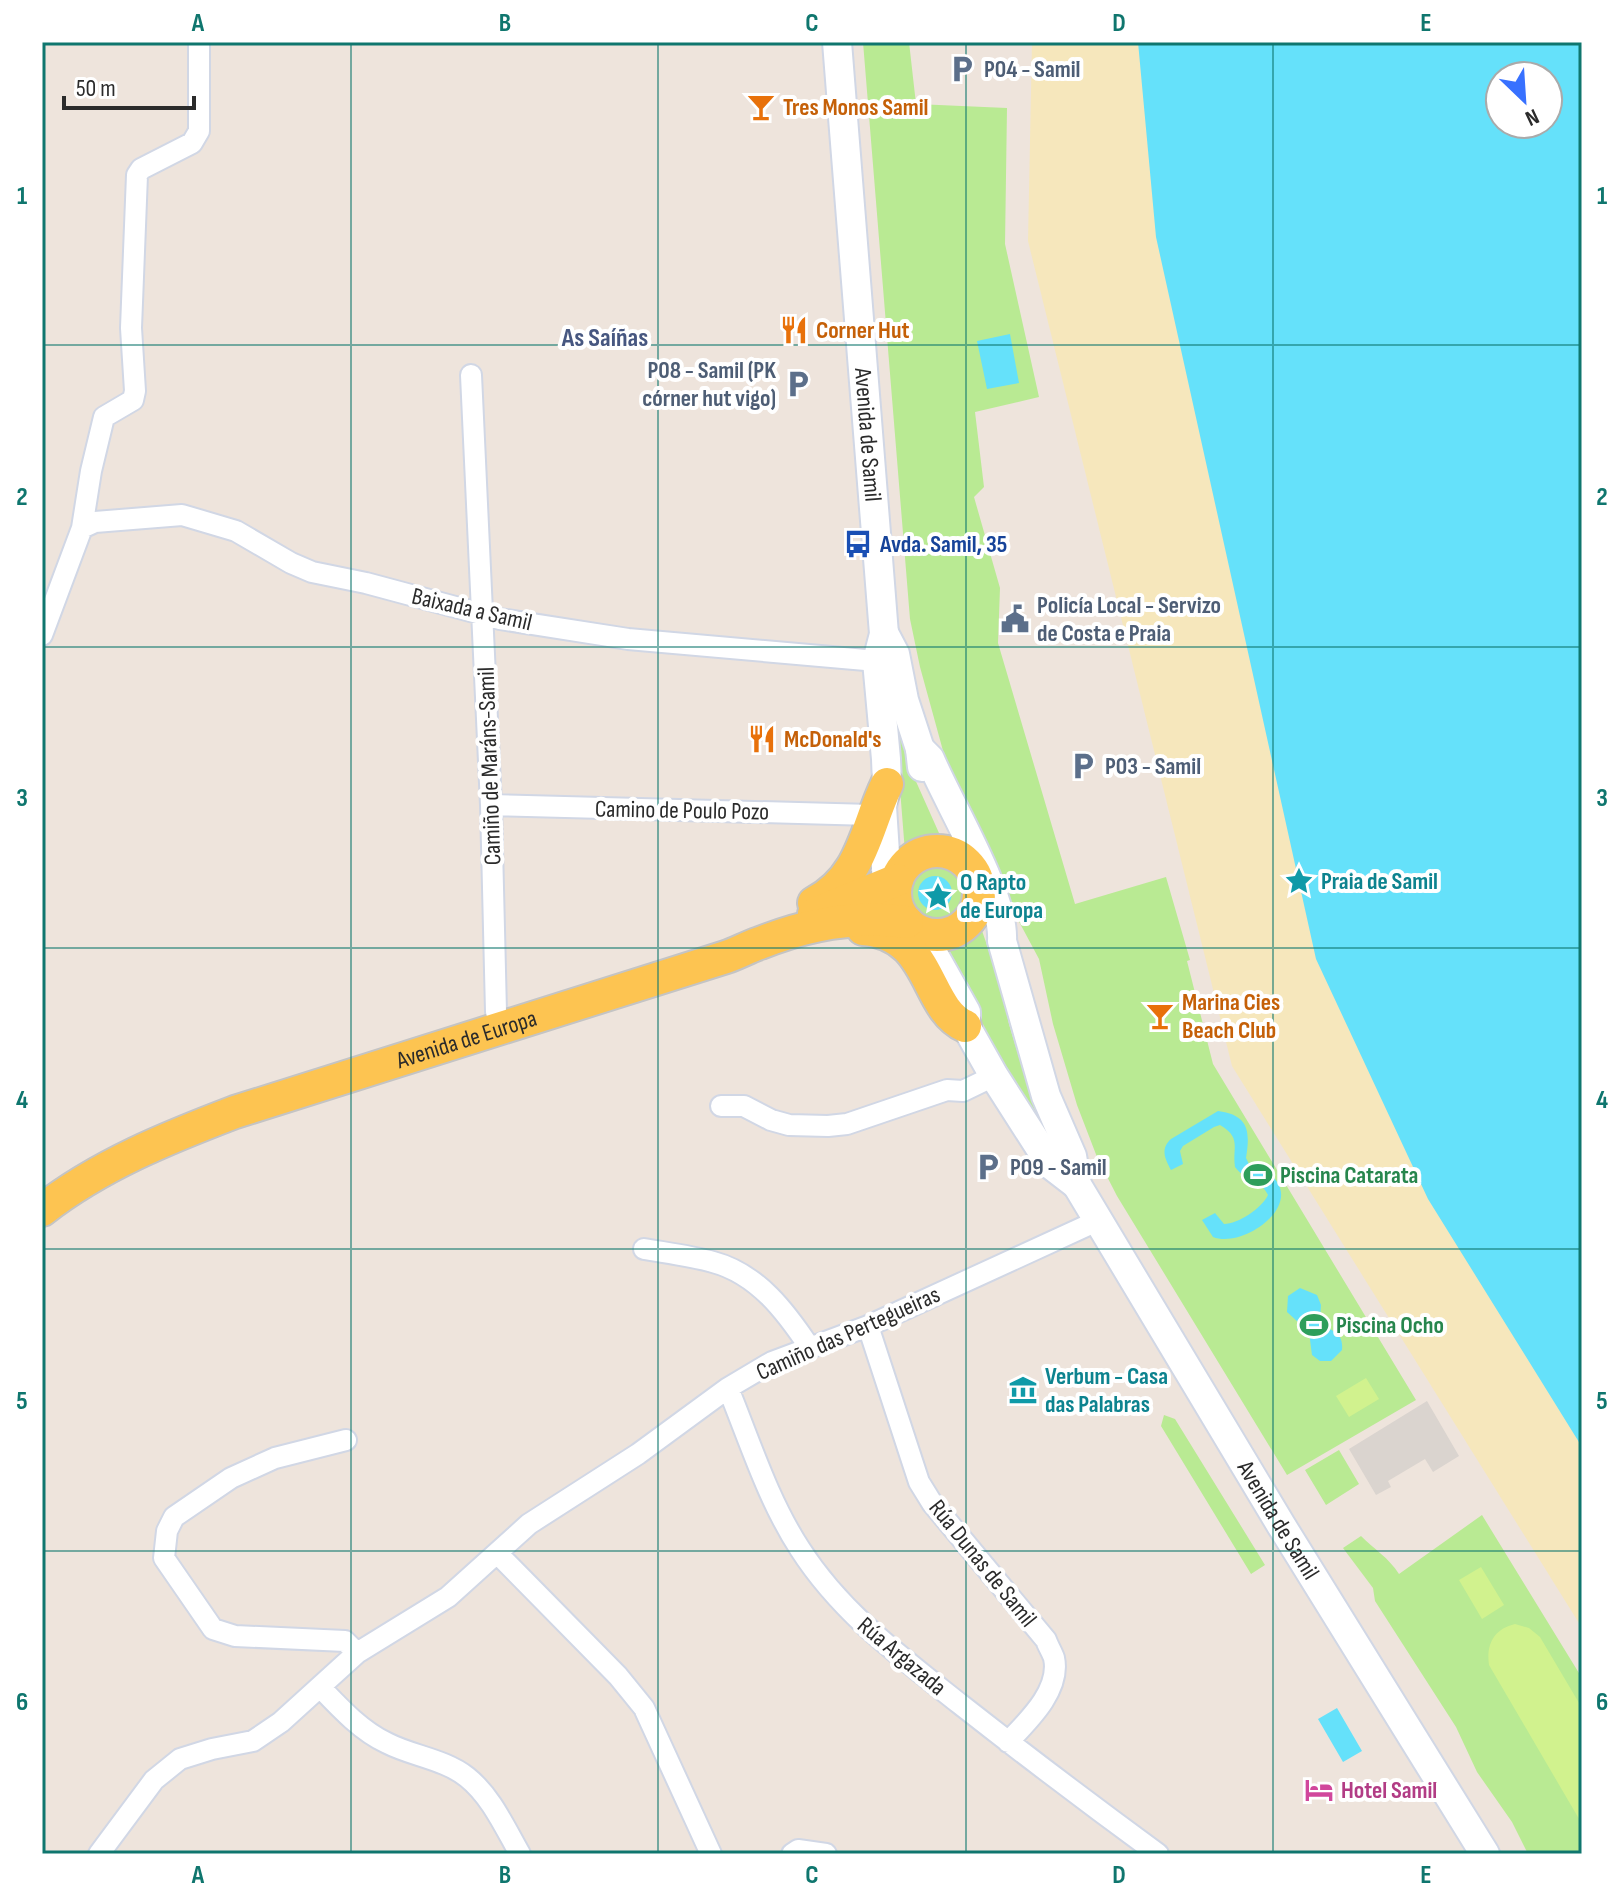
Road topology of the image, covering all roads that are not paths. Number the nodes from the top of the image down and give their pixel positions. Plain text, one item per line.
1 (199, 42) edge
2 (837, 42) edge
3 (471, 375) dead end
4 (82, 528) junction
5 (483, 614) junction
6 (42, 635) edge
7 (881, 647) junction
8 (920, 749) junction
9 (887, 784) junction
10 (491, 805) junction
11 (872, 815) junction
12 (968, 863) junction
13 (895, 878) junction
14 (979, 895) junction
15 (908, 925) junction
16 (1002, 941) junction
17 (733, 946) junction
18 (496, 1012) junction
19 (965, 1026) junction
20 (994, 1076) junction
21 (721, 1106) dead end
22 (1077, 1185) junction
23 (42, 1189) edge
24 (42, 1210) edge
25 (1097, 1221) junction
26 (644, 1249) dead end
27 (868, 1326) junction
28 (810, 1348) junction
29 (728, 1388) junction
30 (346, 1440) dead end
31 (497, 1553) junction
32 (357, 1653) junction
33 (320, 1687) junction
34 (1008, 1742) junction
35 (99, 1854) edge
36 (520, 1854) edge
37 (711, 1854) edge
38 (792, 1854) edge
39 (826, 1854) edge
40 (1158, 1854) edge
41 (1485, 1854) edge

1 - 4 street
2 - 7 street, Avenida de Samil
3 - 5 street, Camiño de Maráns-Samil
4 - 5 street, Baixada a Samil
4 - 6 street
5 - 7 street, Baixada a Samil
5 - 10 street, Camiño de Maráns-Samil
7 - 8 street, Avenida de Samil
7 - 9 street, Avenida de Samil
8 - 12 street, Avenida de Samil
8 - 16 street, Avenida de Samil
9 - 11 main road
9 - 13 street, Avenida de Samil
10 - 11 street, Camino de Poulo Pozo
10 - 18 street, Camiño de Maráns-Samil
11 - 17 main road
12 - 13 main road
12 - 14 main road
13 - 15 main road
13 - 17 main road, Avenida de Europa
14 - 15 main road
14 - 16 street, Avenida de Samil
15 - 17 main road, Avenida de Europa
15 - 19 street, Avenida de Samil
16 - 22 street, Avenida de Samil
17 - 18 main road, Avenida de Europa
17 - 19 main road
17 - 24 main road, Avenida de Europa
18 - 23 main road, Avenida de Europa
19 - 20 street, Avenida de Samil
20 - 21 street
20 - 22 street, Avenida de Samil
22 - 25 street, Avenida de Samil
25 - 27 street, Camiño das Pertegueiras
25 - 41 street, Avenida de Samil
26 - 28 street
27 - 28 street, Camiño das Pertegueiras
27 - 34 street, Rúa Dunas de Samil
28 - 29 street, Camiño das Pertegueiras
29 - 31 street, Camiño das Pertegueiras
29 - 34 street, Rúa Argazada
30 - 32 street
31 - 32 street, Camiño das Pertegueiras
31 - 37 street
32 - 33 street, Camiño das Pertegueiras
33 - 35 street, Camiño das Pertegueiras
33 - 36 street
34 - 40 street, Rúa Argazada
38 - 39 street

